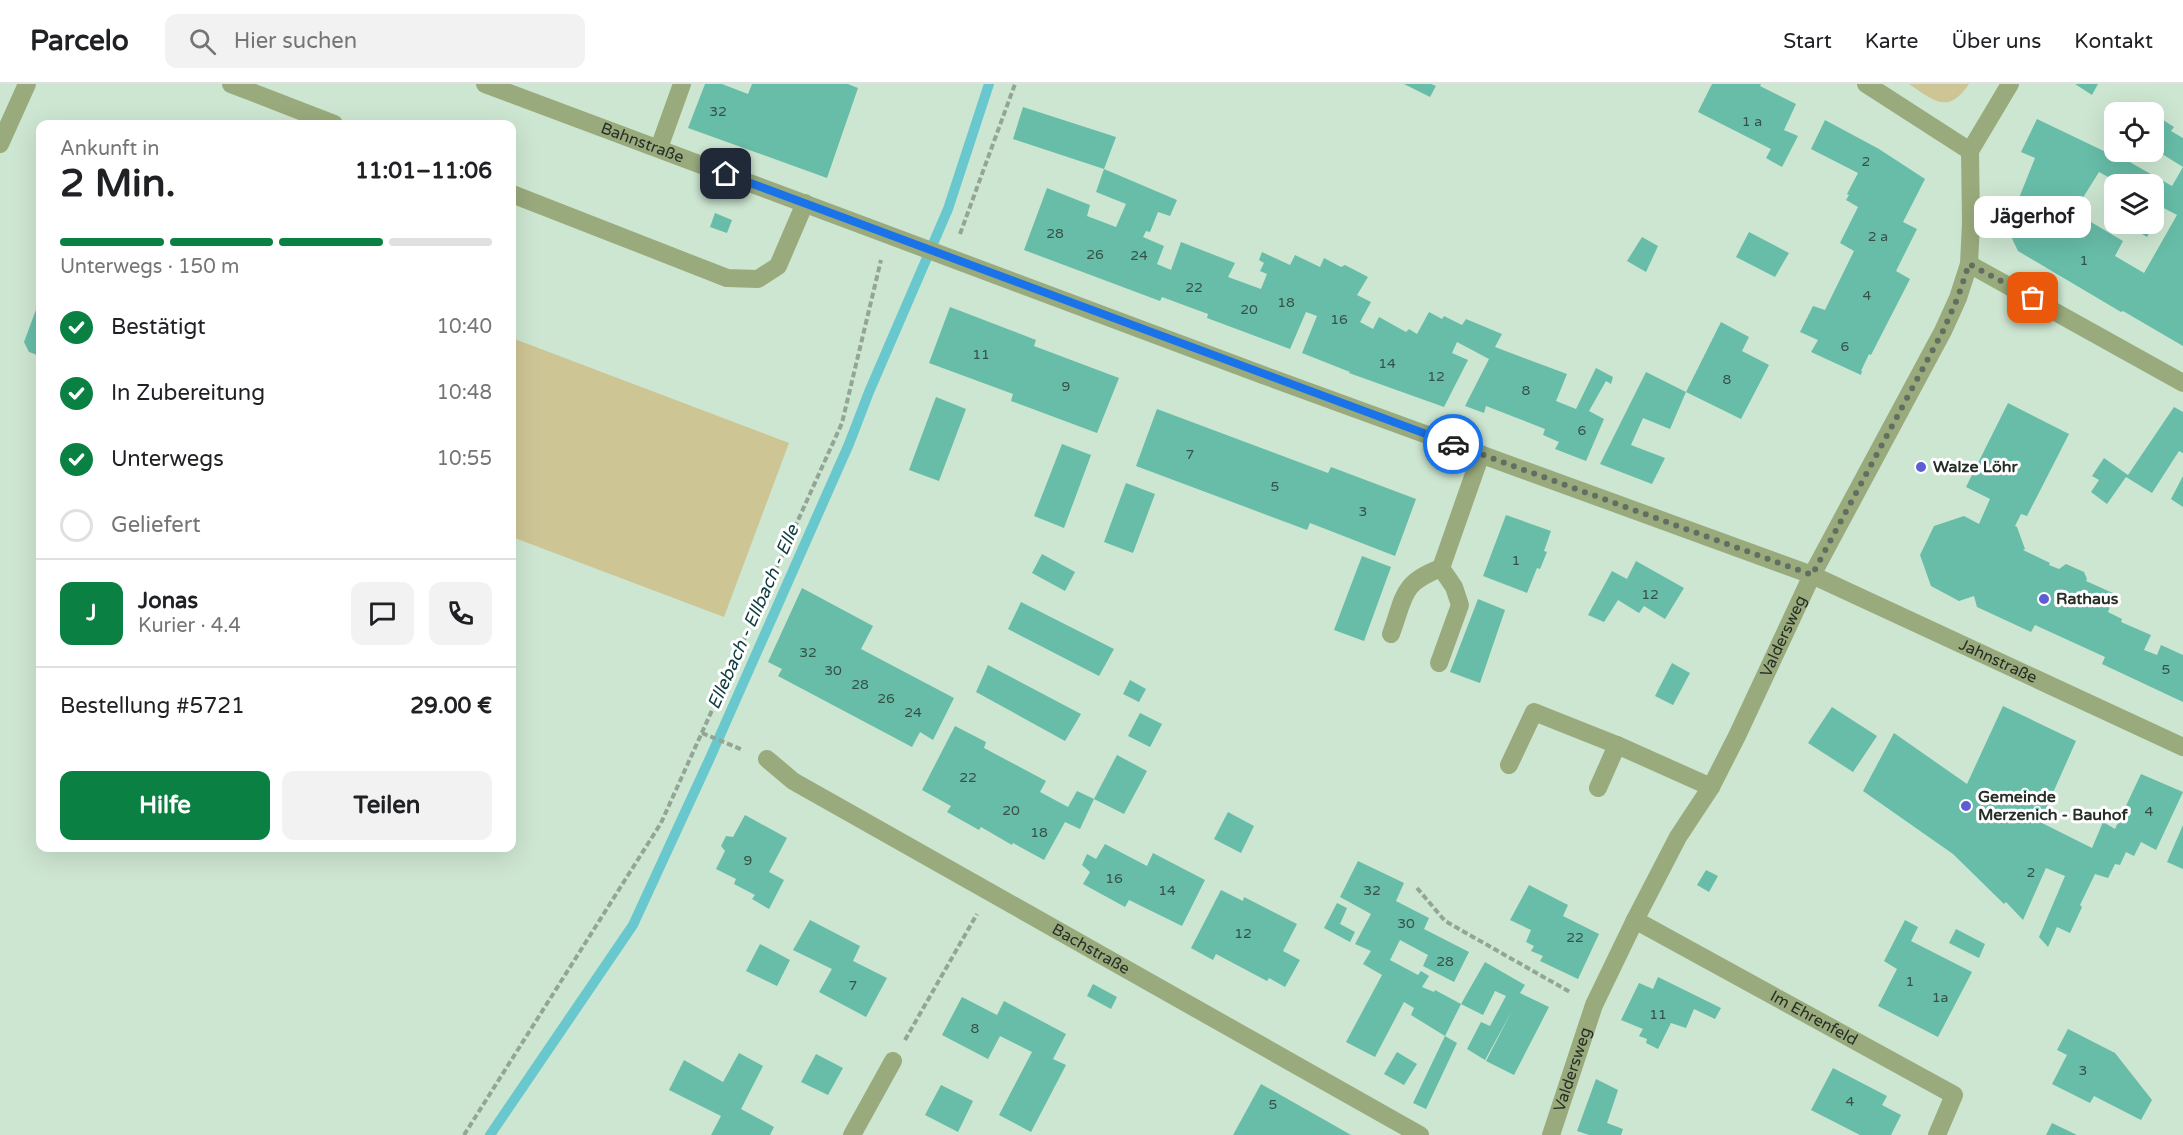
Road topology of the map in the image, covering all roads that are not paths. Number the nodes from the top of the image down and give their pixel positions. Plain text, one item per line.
1 (27, 84) edge
2 (231, 84) edge
3 (485, 84) edge
4 (682, 84) edge
5 (1866, 84) edge
6 (2010, 84) edge
7 (324, 120) edge
8 (0, 144) edge
9 (659, 148) junction
10 (1970, 151) junction
11 (516, 196) edge
12 (806, 203) junction
13 (1969, 264) junction
14 (2183, 382) edge
15 (1481, 454) junction
16 (1441, 568) junction
17 (1812, 575) junction
18 (1391, 634) dead end
19 (1438, 663) dead end
20 (1617, 745) junction
21 (2183, 747) edge
22 (767, 759) road end
23 (1509, 765) dead end
24 (1598, 788) dead end
25 (1711, 788) junction
26 (1635, 920) junction
27 (893, 1061) road end
28 (852, 1135) edge
29 (1420, 1135) edge
30 (1551, 1135) edge
31 (1937, 1135) edge

1 - 8 street
2 - 7 street
3 - 9 street, Bahnstraße
4 - 9 street
5 - 10 street
6 - 10 street
9 - 12 street, Bahnstraße
10 - 13 street, Valdersweg
11 - 12 street
12 - 15 street, Bahnstraße
13 - 14 street
13 - 17 street, Valdersweg
15 - 16 street
15 - 17 street, Bahnstraße
16 - 18 street
16 - 19 street
17 - 21 street, Jahnstraße
17 - 25 street, Valdersweg
20 - 23 street
20 - 24 street
20 - 25 street
22 - 29 street, Bachstraße
25 - 26 street, Valdersweg
26 - 30 street, Valdersweg
26 - 31 street, Im Ehrenfeld
27 - 28 street

